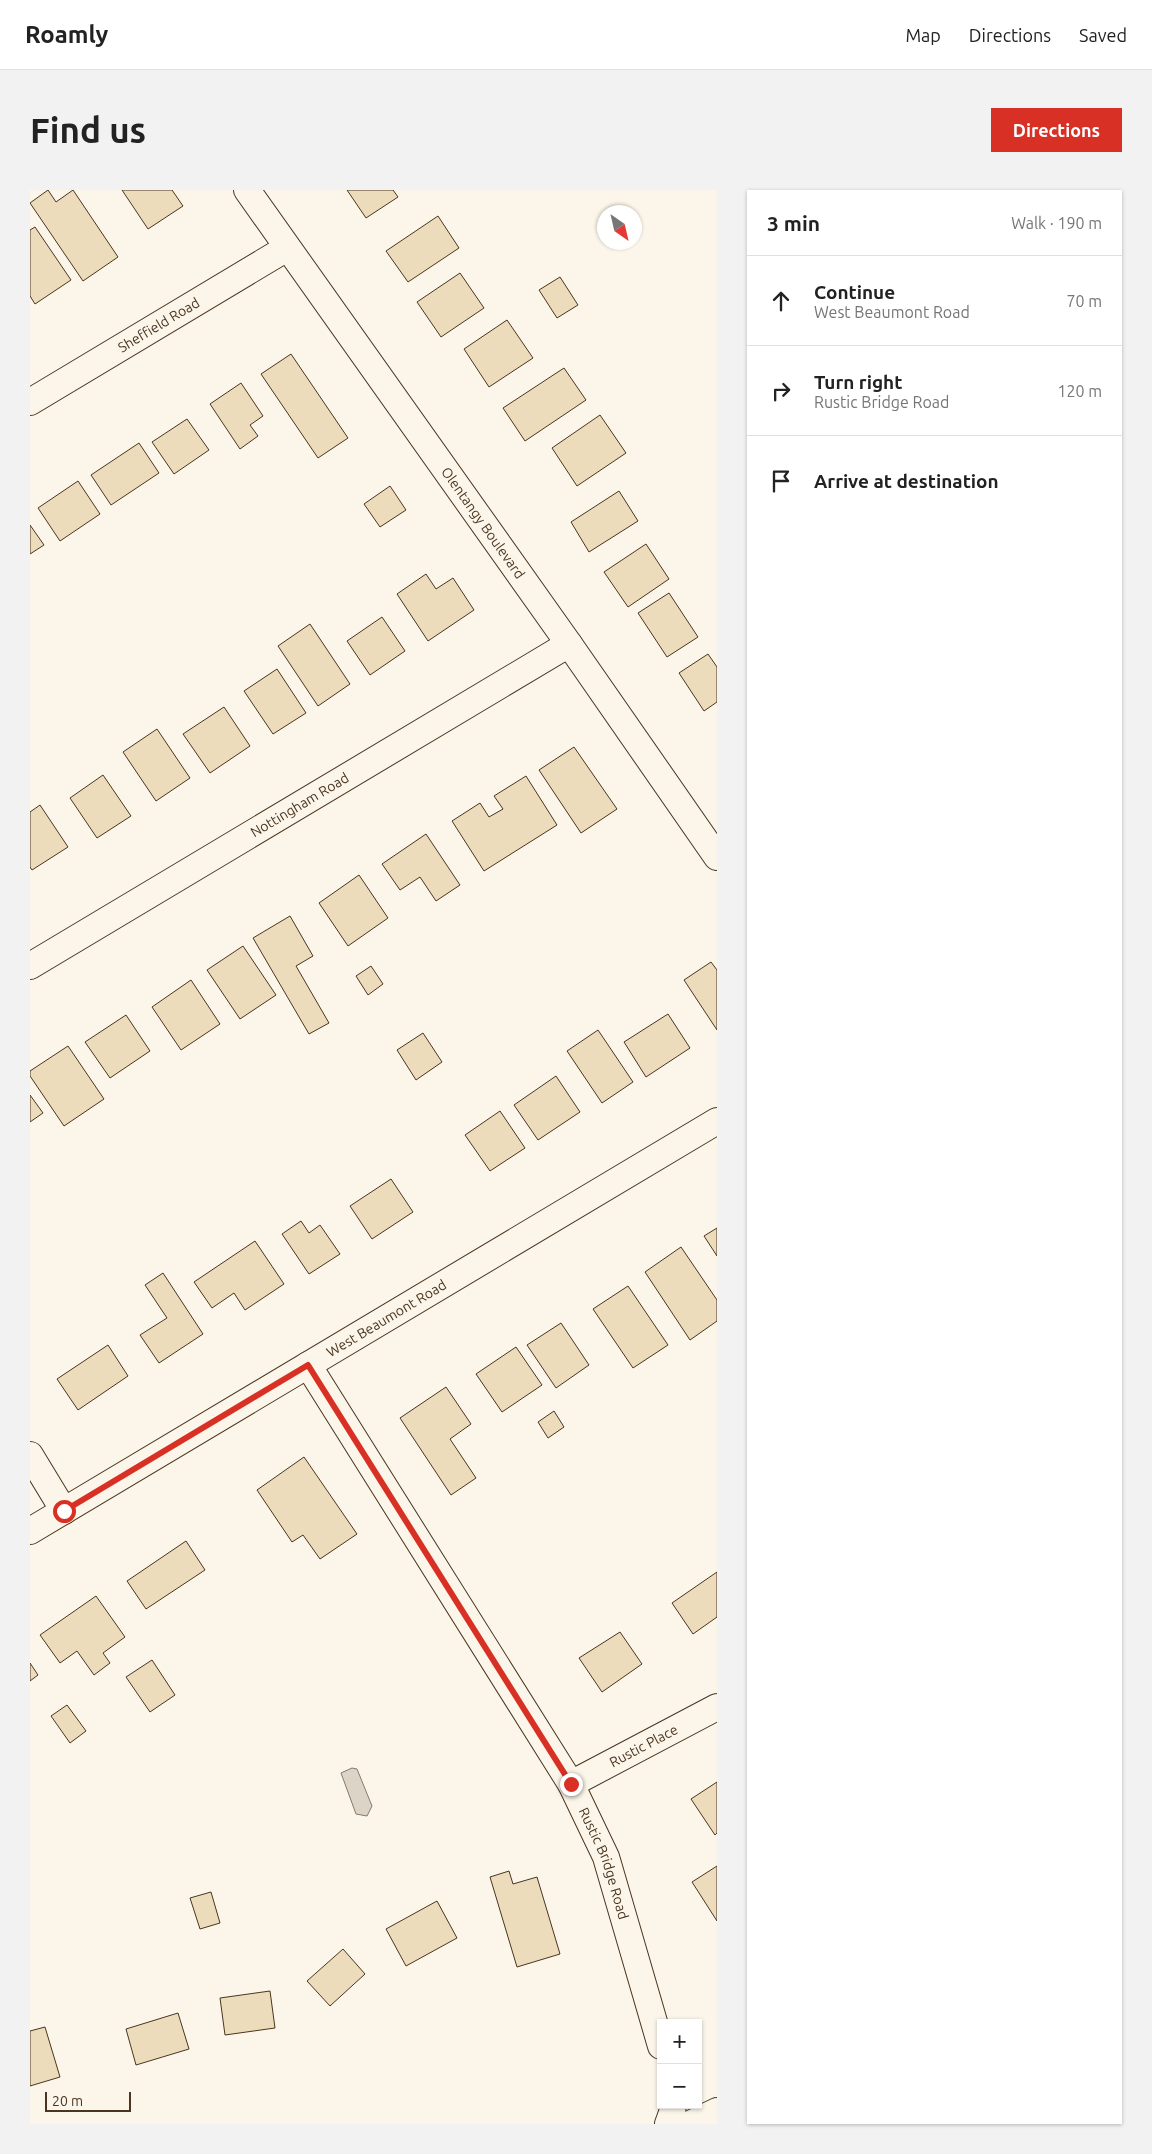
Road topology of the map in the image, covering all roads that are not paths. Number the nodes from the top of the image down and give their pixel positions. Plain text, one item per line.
1 (247, 190) edge
2 (287, 248) junction
3 (30, 402) edge
4 (569, 644) junction
5 (717, 857) edge
6 (30, 966) edge
7 (717, 1121) edge
8 (308, 1365) junction
9 (30, 1455) edge
10 (64, 1511) junction
11 (30, 1531) edge
12 (717, 1707) edge
13 (571, 1784) junction
14 (657, 2032) edge
15 (672, 2109) edge
16 (717, 2111) edge
17 (668, 2124) edge
18 (690, 2124) edge

1 - 2 street, Olentangy Boulevard
2 - 3 street, Sheffield Road
2 - 4 street, Olentangy Boulevard
4 - 5 street, Olentangy Boulevard
4 - 6 street, Nottingham Road
7 - 8 street, West Beaumont Road
8 - 10 street, West Beaumont Road
8 - 13 street, Rustic Bridge Road
9 - 10 street
10 - 11 street, West Beaumont Road
12 - 13 street, Rustic Place
13 - 14 street, Rustic Bridge Road
15 - 17 street
16 - 18 street

